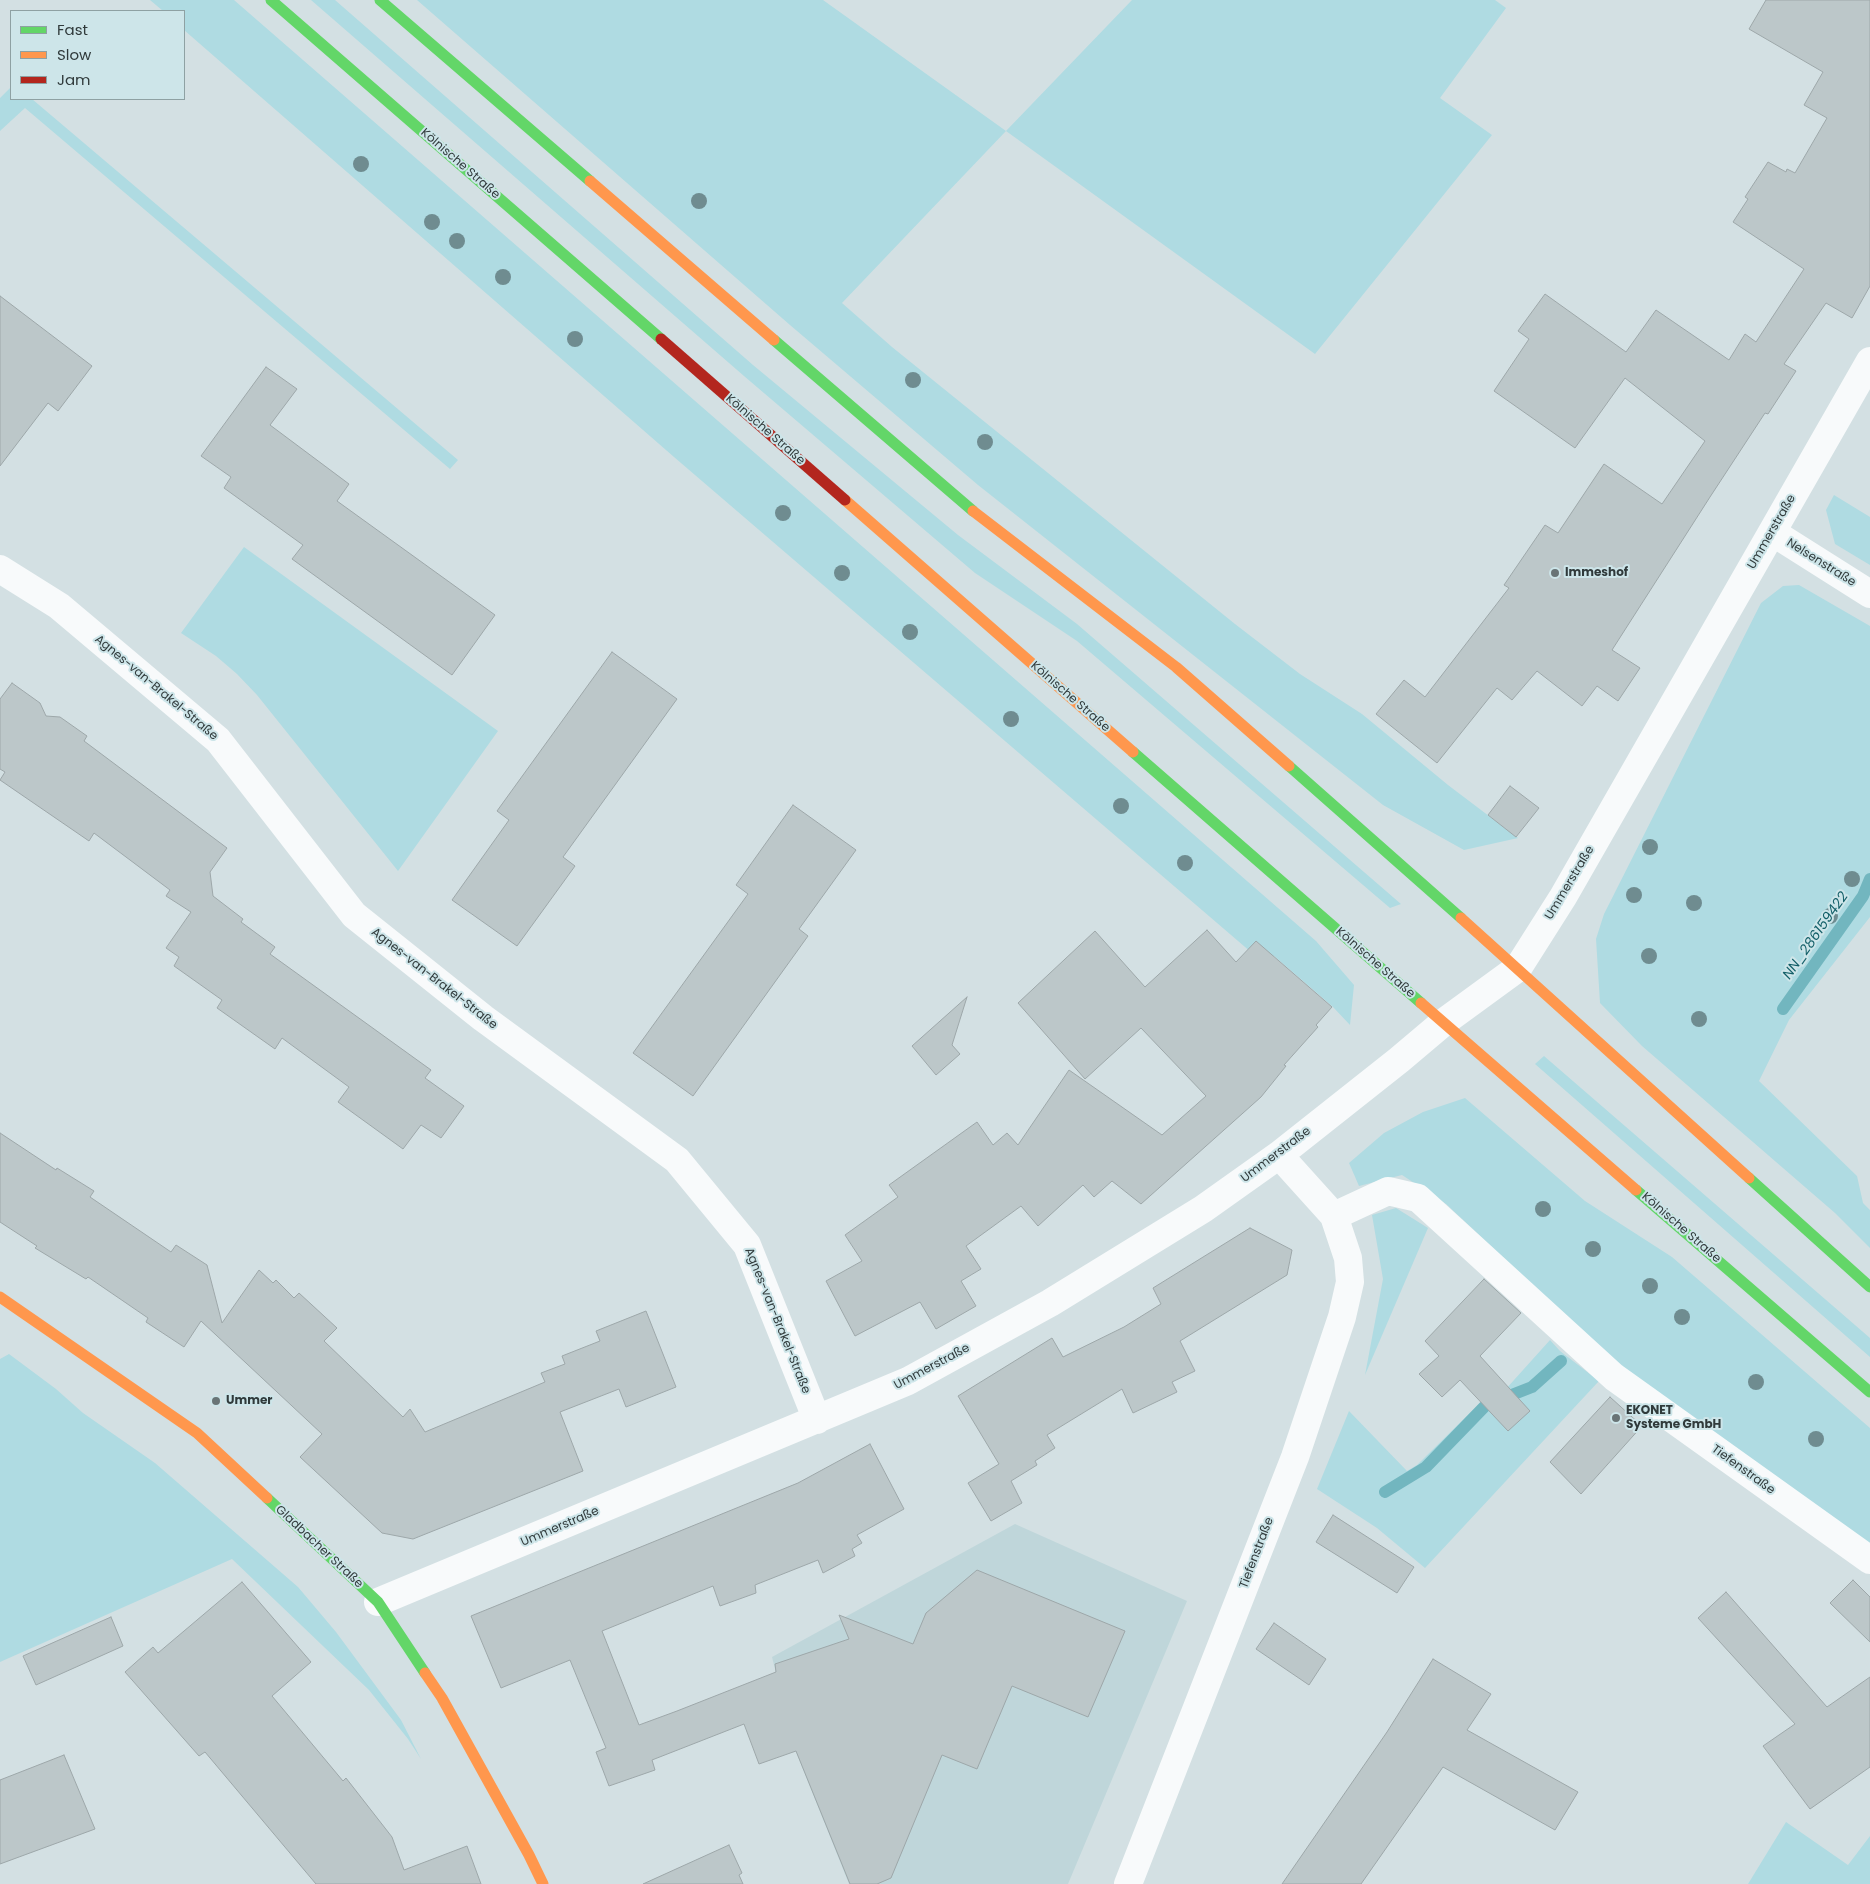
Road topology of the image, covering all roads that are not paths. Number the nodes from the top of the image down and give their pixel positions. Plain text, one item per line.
1 (271, 0) edge
2 (380, 0) edge
3 (1870, 361) edge
4 (1772, 532) junction
5 (0, 569) edge
6 (1870, 594) edge
7 (1518, 968) junction
8 (1444, 1022) junction
9 (1279, 1155) junction
10 (1334, 1216) junction
11 (1870, 1287) edge
12 (0, 1297) edge
13 (1870, 1392) edge
14 (817, 1420) junction
15 (1870, 1560) edge
16 (378, 1602) junction
17 (543, 1884) edge
18 (1128, 1884) edge

1 - 8 main road, Kölnische Straße
2 - 7 main road
3 - 4 street, Ummerstraße
4 - 6 street, Nelsenstraße
4 - 7 street, Ummerstraße
5 - 14 street, Agnes-van-Brakel-Straße
7 - 8 street, Ummerstraße
7 - 11 main road
8 - 9 street, Ummerstraße
8 - 13 main road, Kölnische Straße
9 - 10 street, Tiefenstraße
9 - 14 street, Ummerstraße
10 - 15 street, Tiefenstraße
10 - 18 street, Tiefenstraße
12 - 16 main road, Gladbacher Straße
14 - 16 street, Ummerstraße
16 - 17 main road, Gladbacher Straße

